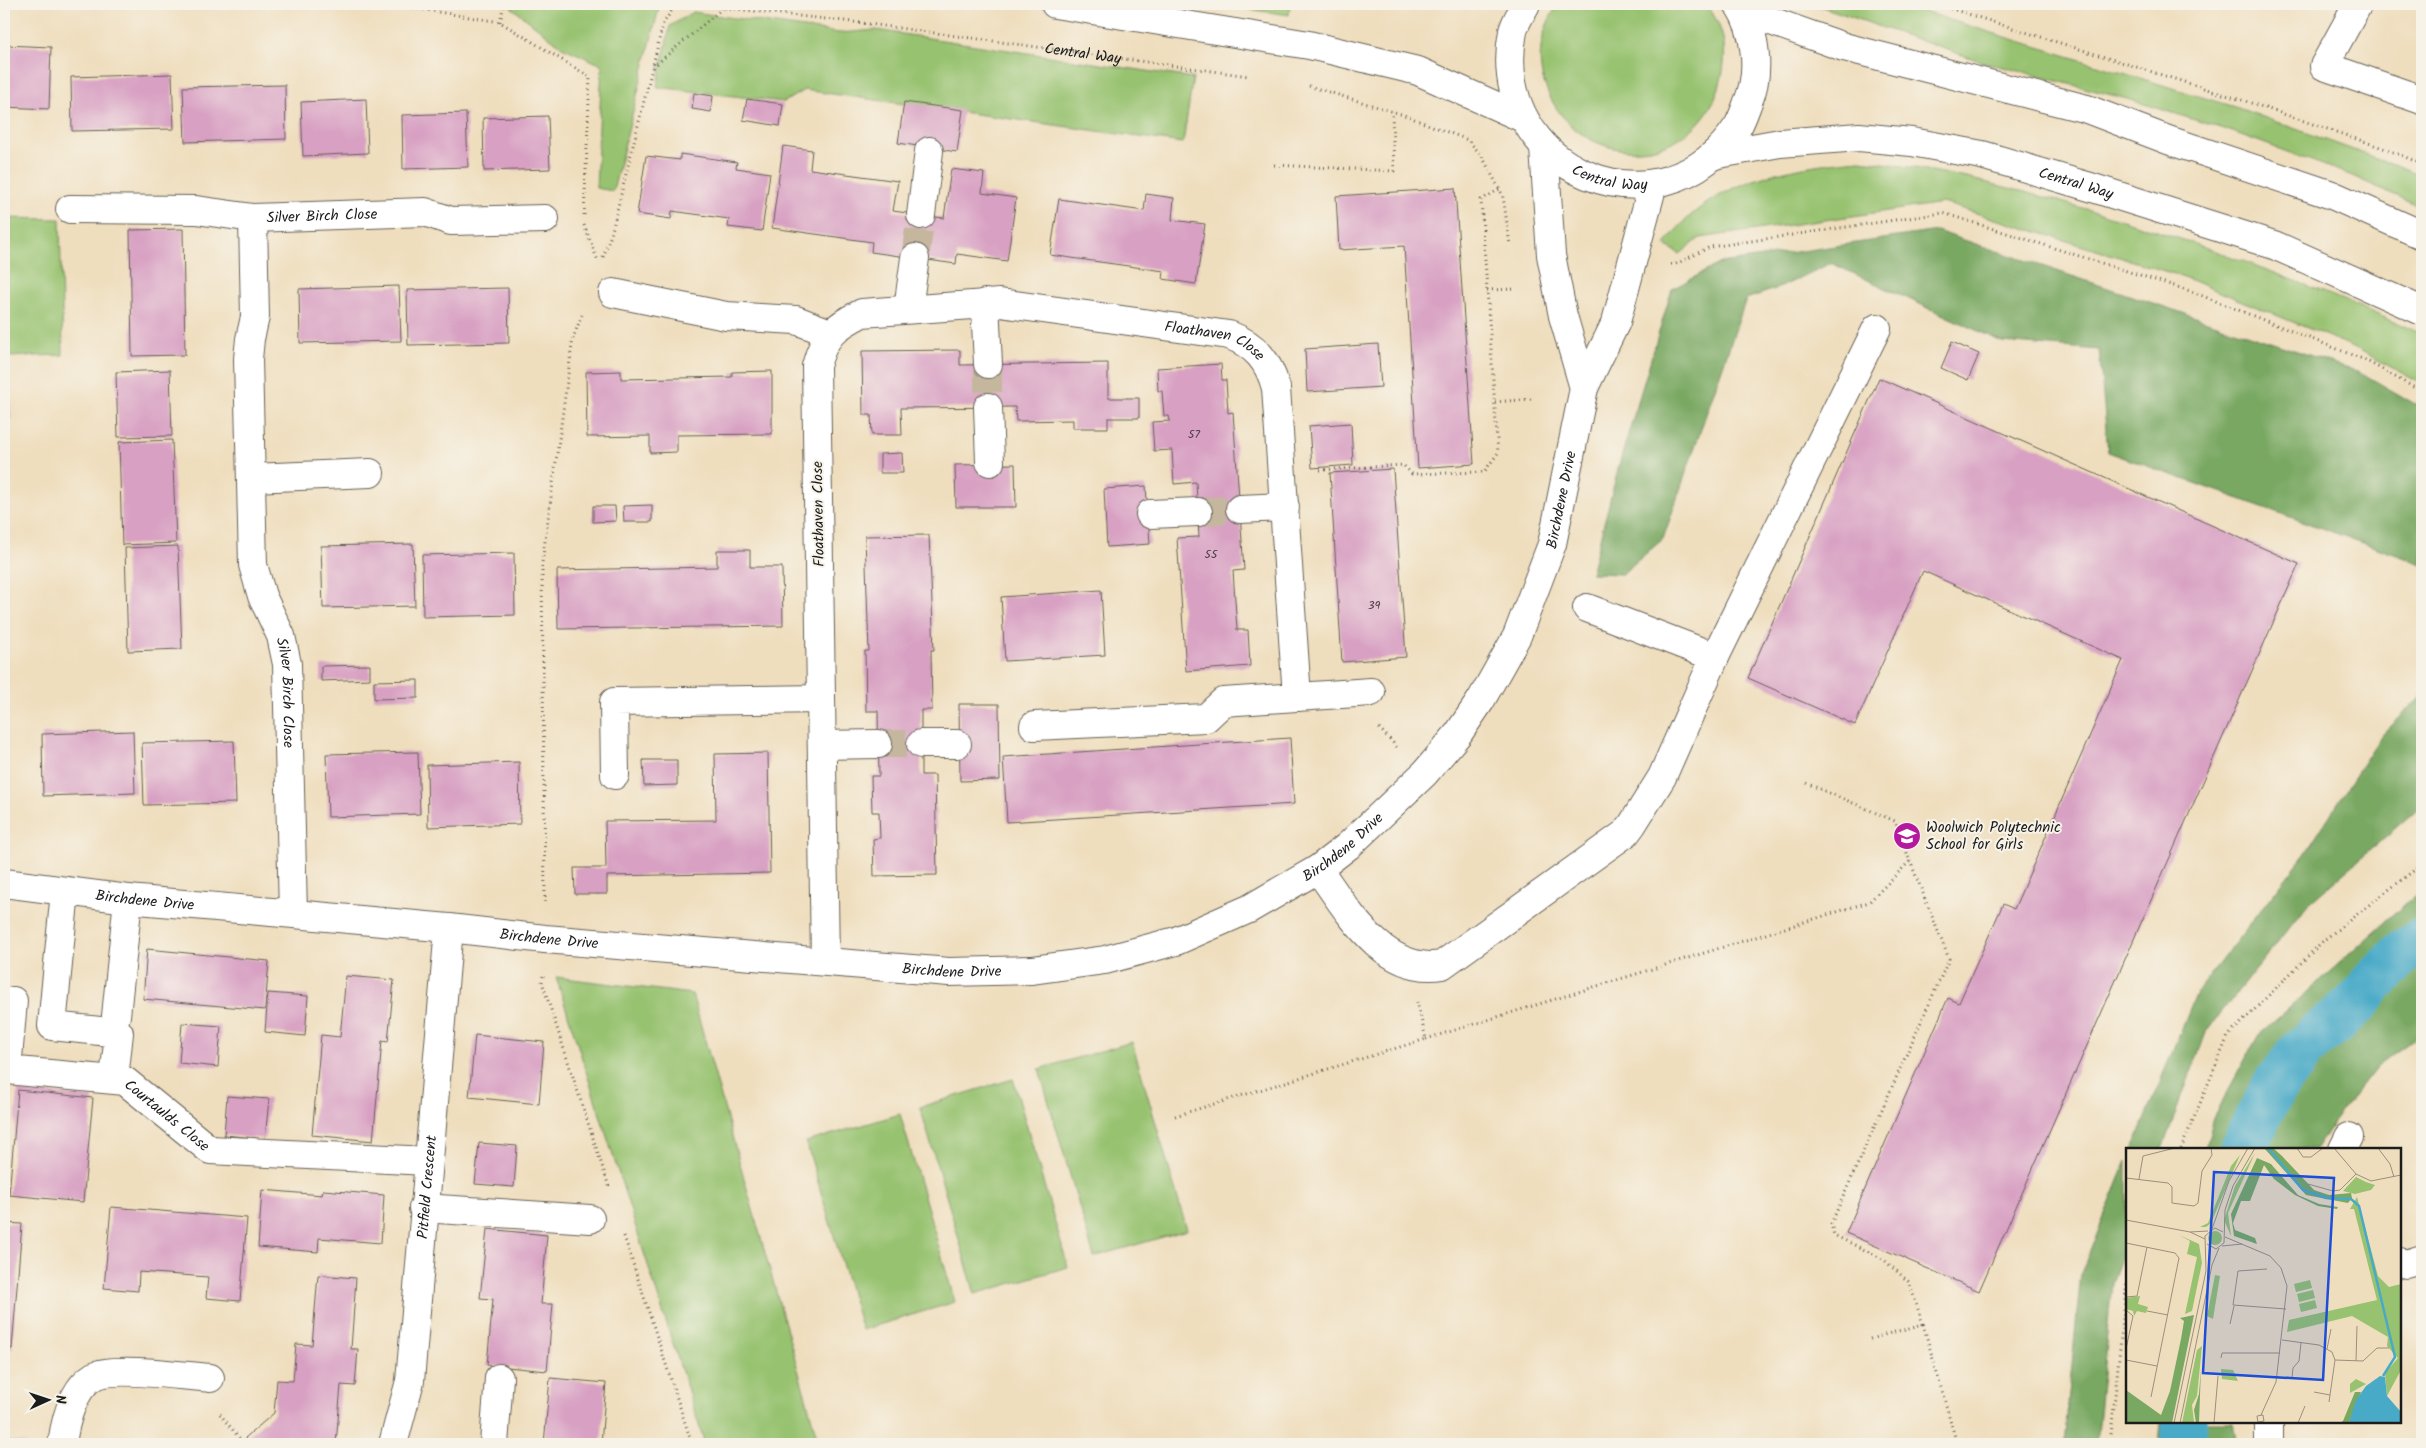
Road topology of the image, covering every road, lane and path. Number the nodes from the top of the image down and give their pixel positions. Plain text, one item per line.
1 (389, 4) edge
2 (504, 4) edge
3 (676, 4) edge
4 (690, 4) edge
5 (1055, 4) edge
6 (1526, 4) edge
7 (1936, 4) edge
8 (2358, 4) edge
9 (723, 7) junction
10 (1741, 8) edge
11 (500, 22) junction
12 (653, 68) junction
13 (1259, 77) dead end
14 (1306, 85) dead end
15 (2422, 100) edge
16 (1392, 111) junction
17 (1522, 118) junction
18 (1544, 148) junction
19 (929, 151) dead end
20 (1713, 155) junction
21 (2422, 164) edge
22 (1274, 165) dead end
23 (1653, 184) junction
24 (1500, 189) junction
25 (70, 209) dead end
26 (921, 215) tunnel mouth
27 (253, 218) junction
28 (545, 219) dead end
29 (2422, 235) edge
30 (1510, 241) dead end
31 (915, 258) tunnel mouth
32 (1686, 258) dead end
33 (1516, 289) dead end
34 (1487, 290) junction
35 (613, 294) dead end
36 (985, 303) junction
37 (908, 309) junction
38 (2422, 310) edge
39 (583, 311) dead end
40 (1877, 328) dead end
41 (830, 333) junction
42 (988, 364) tunnel mouth
43 (1584, 388) junction
44 (2422, 392) edge
45 (1532, 399) dead end
46 (1495, 402) junction
47 (988, 407) tunnel mouth
48 (990, 462) dead end
49 (370, 473) dead end
50 (1282, 473) junction
51 (252, 478) junction
52 (1285, 507) junction
53 (1240, 509) tunnel mouth
54 (1198, 512) tunnel mouth
55 (1150, 514) dead end
56 (1587, 608) dead end
57 (1714, 657) junction
58 (1370, 692) dead end
59 (1342, 694) junction
60 (1297, 697) junction
61 (822, 699) junction
62 (1034, 726) dead end
63 (878, 744) tunnel mouth
64 (921, 744) tunnel mouth
65 (956, 744) dead end
66 (822, 746) junction
67 (1425, 773) junction
68 (615, 775) dead end
69 (1806, 783) dead end
70 (1910, 861) junction
71 (2422, 864) edge
72 (1318, 869) junction
73 (4, 883) edge
74 (65, 891) junction
75 (128, 899) junction
76 (293, 913) junction
77 (448, 928) junction
78 (545, 939) junction
79 (825, 961) junction
80 (1408, 962) junction
81 (13, 1002) dead end
82 (116, 1016) dead end
83 (1426, 1039) junction
84 (114, 1079) junction
85 (1175, 1116) dead end
86 (2182, 1148) edge
87 (428, 1161) junction
88 (423, 1208) junction
89 (590, 1219) dead end
90 (2422, 1259) edge
91 (2401, 1262) edge
92 (2126, 1290) edge
93 (1924, 1324) junction
94 (1870, 1339) dead end
95 (210, 1378) dead end
96 (499, 1378) dead end
97 (2269, 1423) edge
98 (62, 1444) edge
99 (393, 1444) edge
100 (494, 1444) edge
101 (1957, 1444) edge
102 (2110, 1444) edge
103 (2269, 1444) edge

1 - 11 path
2 - 11 path
3 - 12 path
4 - 9 path, Central Way
5 - 17 street
6 - 17 street, Central Way
7 - 21 path
8 - 15 street
9 - 12 path
9 - 13 path, Central Way
10 - 20 street, Central Way
10 - 29 street, Central Way
11 - 12 path
14 - 16 path
16 - 22 path
16 - 24 path
17 - 18 street, Central Way
18 - 23 street, Central Way
18 - 43 street, Birchdene Drive
19 - 26 street
20 - 23 street, Central Way
20 - 38 street, Central Way
23 - 43 street, Birchdene Drive
24 - 30 path
24 - 34 path
25 - 27 street, Silver Birch Close
27 - 28 street, Silver Birch Close
27 - 51 street, Silver Birch Close
31 - 37 street
32 - 44 path
33 - 34 path
34 - 46 path
35 - 41 street
36 - 37 street, Floathaven Close
36 - 42 street
36 - 50 street, Floathaven Close
37 - 41 street, Floathaven Close
39 - 78 path
40 - 57 street
41 - 61 street, Floathaven Close
43 - 67 street, Birchdene Drive
45 - 46 path
46 - 50 path
47 - 48 street
49 - 51 street
50 - 52 street, Floathaven Close
51 - 76 street, Silver Birch Close
52 - 53 street
52 - 60 street, Floathaven Close
54 - 55 street
56 - 57 street
57 - 80 street
58 - 59 street
59 - 60 street
59 - 67 path
60 - 62 street
61 - 66 street, Floathaven Close
61 - 68 street
63 - 66 street
64 - 65 street
66 - 79 street, Floathaven Close
67 - 72 street, Birchdene Drive
69 - 70 path
70 - 83 path
70 - 93 path
71 - 86 path
72 - 79 street, Birchdene Drive
72 - 80 street
73 - 74 street, Birchdene Drive
74 - 75 street, Birchdene Drive
74 - 84 street
75 - 76 street, Birchdene Drive
75 - 82 street
76 - 77 street, Birchdene Drive
77 - 78 street, Birchdene Drive
77 - 87 street, Pitfield Crescent
78 - 79 street, Birchdene Drive
80 - 83 path
81 - 84 street, Courtaulds Close
83 - 85 path
84 - 87 street, Courtaulds Close
87 - 88 street, Pitfield Crescent
88 - 89 street
88 - 99 street, Pitfield Crescent
90 - 91 street
92 - 102 path
93 - 94 path
93 - 101 path
95 - 98 street
96 - 100 street
97 - 103 street

